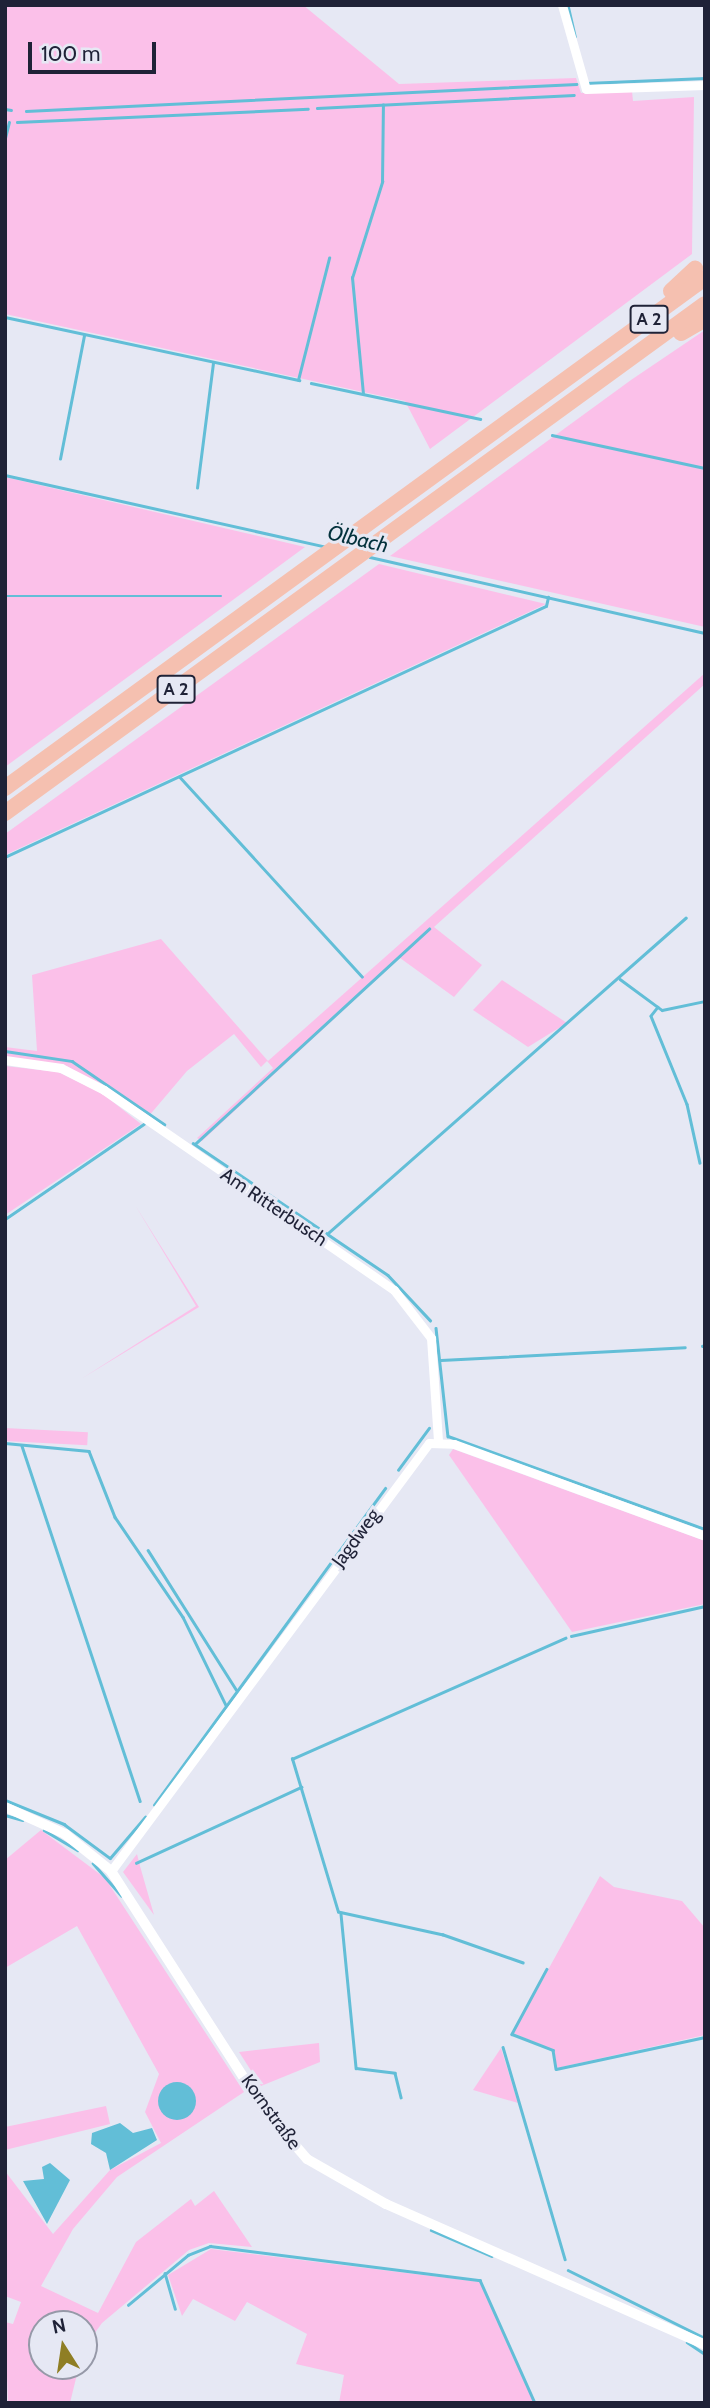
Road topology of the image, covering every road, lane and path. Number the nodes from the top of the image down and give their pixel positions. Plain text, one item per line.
1 (562, 5) edge
2 (705, 85) edge
3 (700, 273) edge
4 (705, 304) edge
5 (705, 319) edge
6 (606, 376) junction
7 (5, 788) edge
8 (5, 813) edge
9 (5, 1060) edge
10 (438, 1441) junction
11 (705, 1536) edge
12 (5, 1807) edge
13 (111, 1871) junction
14 (705, 2345) edge

1 - 2 street
3 - 7 highway, A 2
4 - 6 highway, A 2
5 - 6 highway
6 - 8 highway, A 2
9 - 10 street, Am Ritterbusch
10 - 11 street
10 - 13 street, Jagdweg
12 - 13 street, Kornstraße
13 - 14 street, Kornstraße

